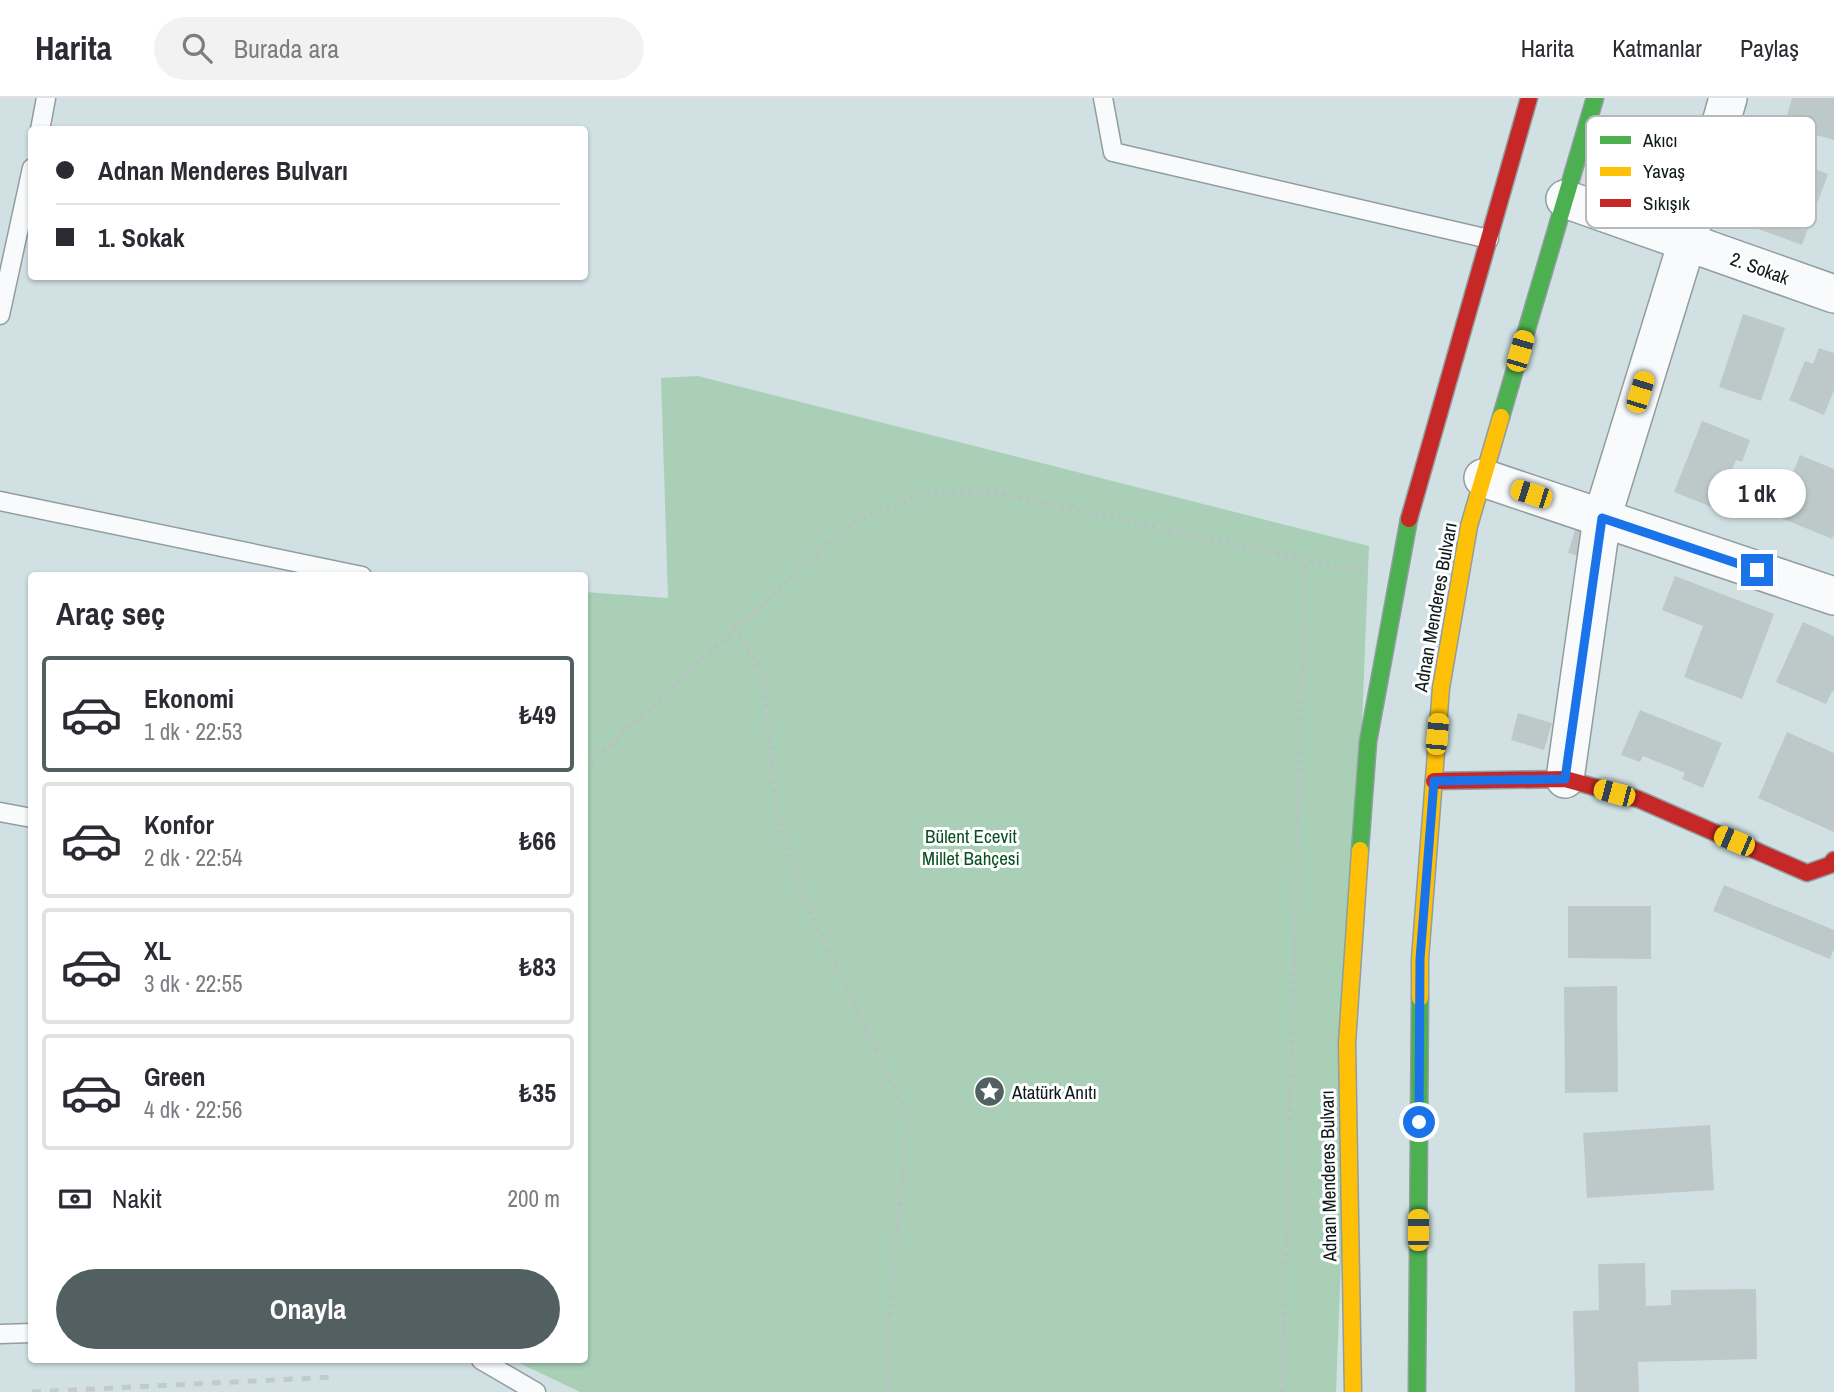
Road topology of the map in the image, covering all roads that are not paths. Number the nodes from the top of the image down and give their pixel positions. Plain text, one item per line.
1 (47, 98) edge
2 (1103, 98) edge
3 (1529, 98) edge
4 (1595, 98) edge
5 (1728, 98) edge
6 (1590, 116) edge
7 (1723, 116) edge
8 (41, 126) edge
9 (1586, 128) edge
10 (28, 186) edge
11 (1565, 199) junction
12 (1586, 206) edge
13 (1647, 228) edge
14 (1691, 228) edge
15 (1489, 239) junction
16 (1687, 242) junction
17 (1834, 294) edge
18 (0, 315) edge
19 (1483, 478) junction
20 (0, 501) edge
21 (1602, 518) junction
22 (343, 572) edge
23 (1834, 596) edge
24 (1565, 779) junction
25 (1434, 781) junction
26 (0, 812) edge
27 (28, 817) edge
28 (1834, 860) edge
29 (28, 1333) edge
30 (0, 1335) edge
31 (486, 1363) edge
32 (536, 1392) edge
33 (1353, 1392) edge
34 (1417, 1392) edge

1 - 8 lane
2 - 15 lane
3 - 15 main road, Adnan Menderes Bulvarı
4 - 6 main road, Adnan Menderes Bulvarı
5 - 7 street
9 - 11 main road, Adnan Menderes Bulvarı
10 - 18 lane
11 - 12 street, 2. Sokak
11 - 19 main road, Adnan Menderes Bulvarı
13 - 16 street, 2. Sokak
14 - 16 street
15 - 33 main road, Adnan Menderes Bulvarı
16 - 17 street, 2. Sokak
16 - 21 street
19 - 21 street
19 - 25 main road, Adnan Menderes Bulvarı
20 - 22 lane
21 - 23 street
21 - 24 street
24 - 25 main road
24 - 28 main road
25 - 34 main road, Adnan Menderes Bulvarı
26 - 27 lane
29 - 30 lane
31 - 32 lane

